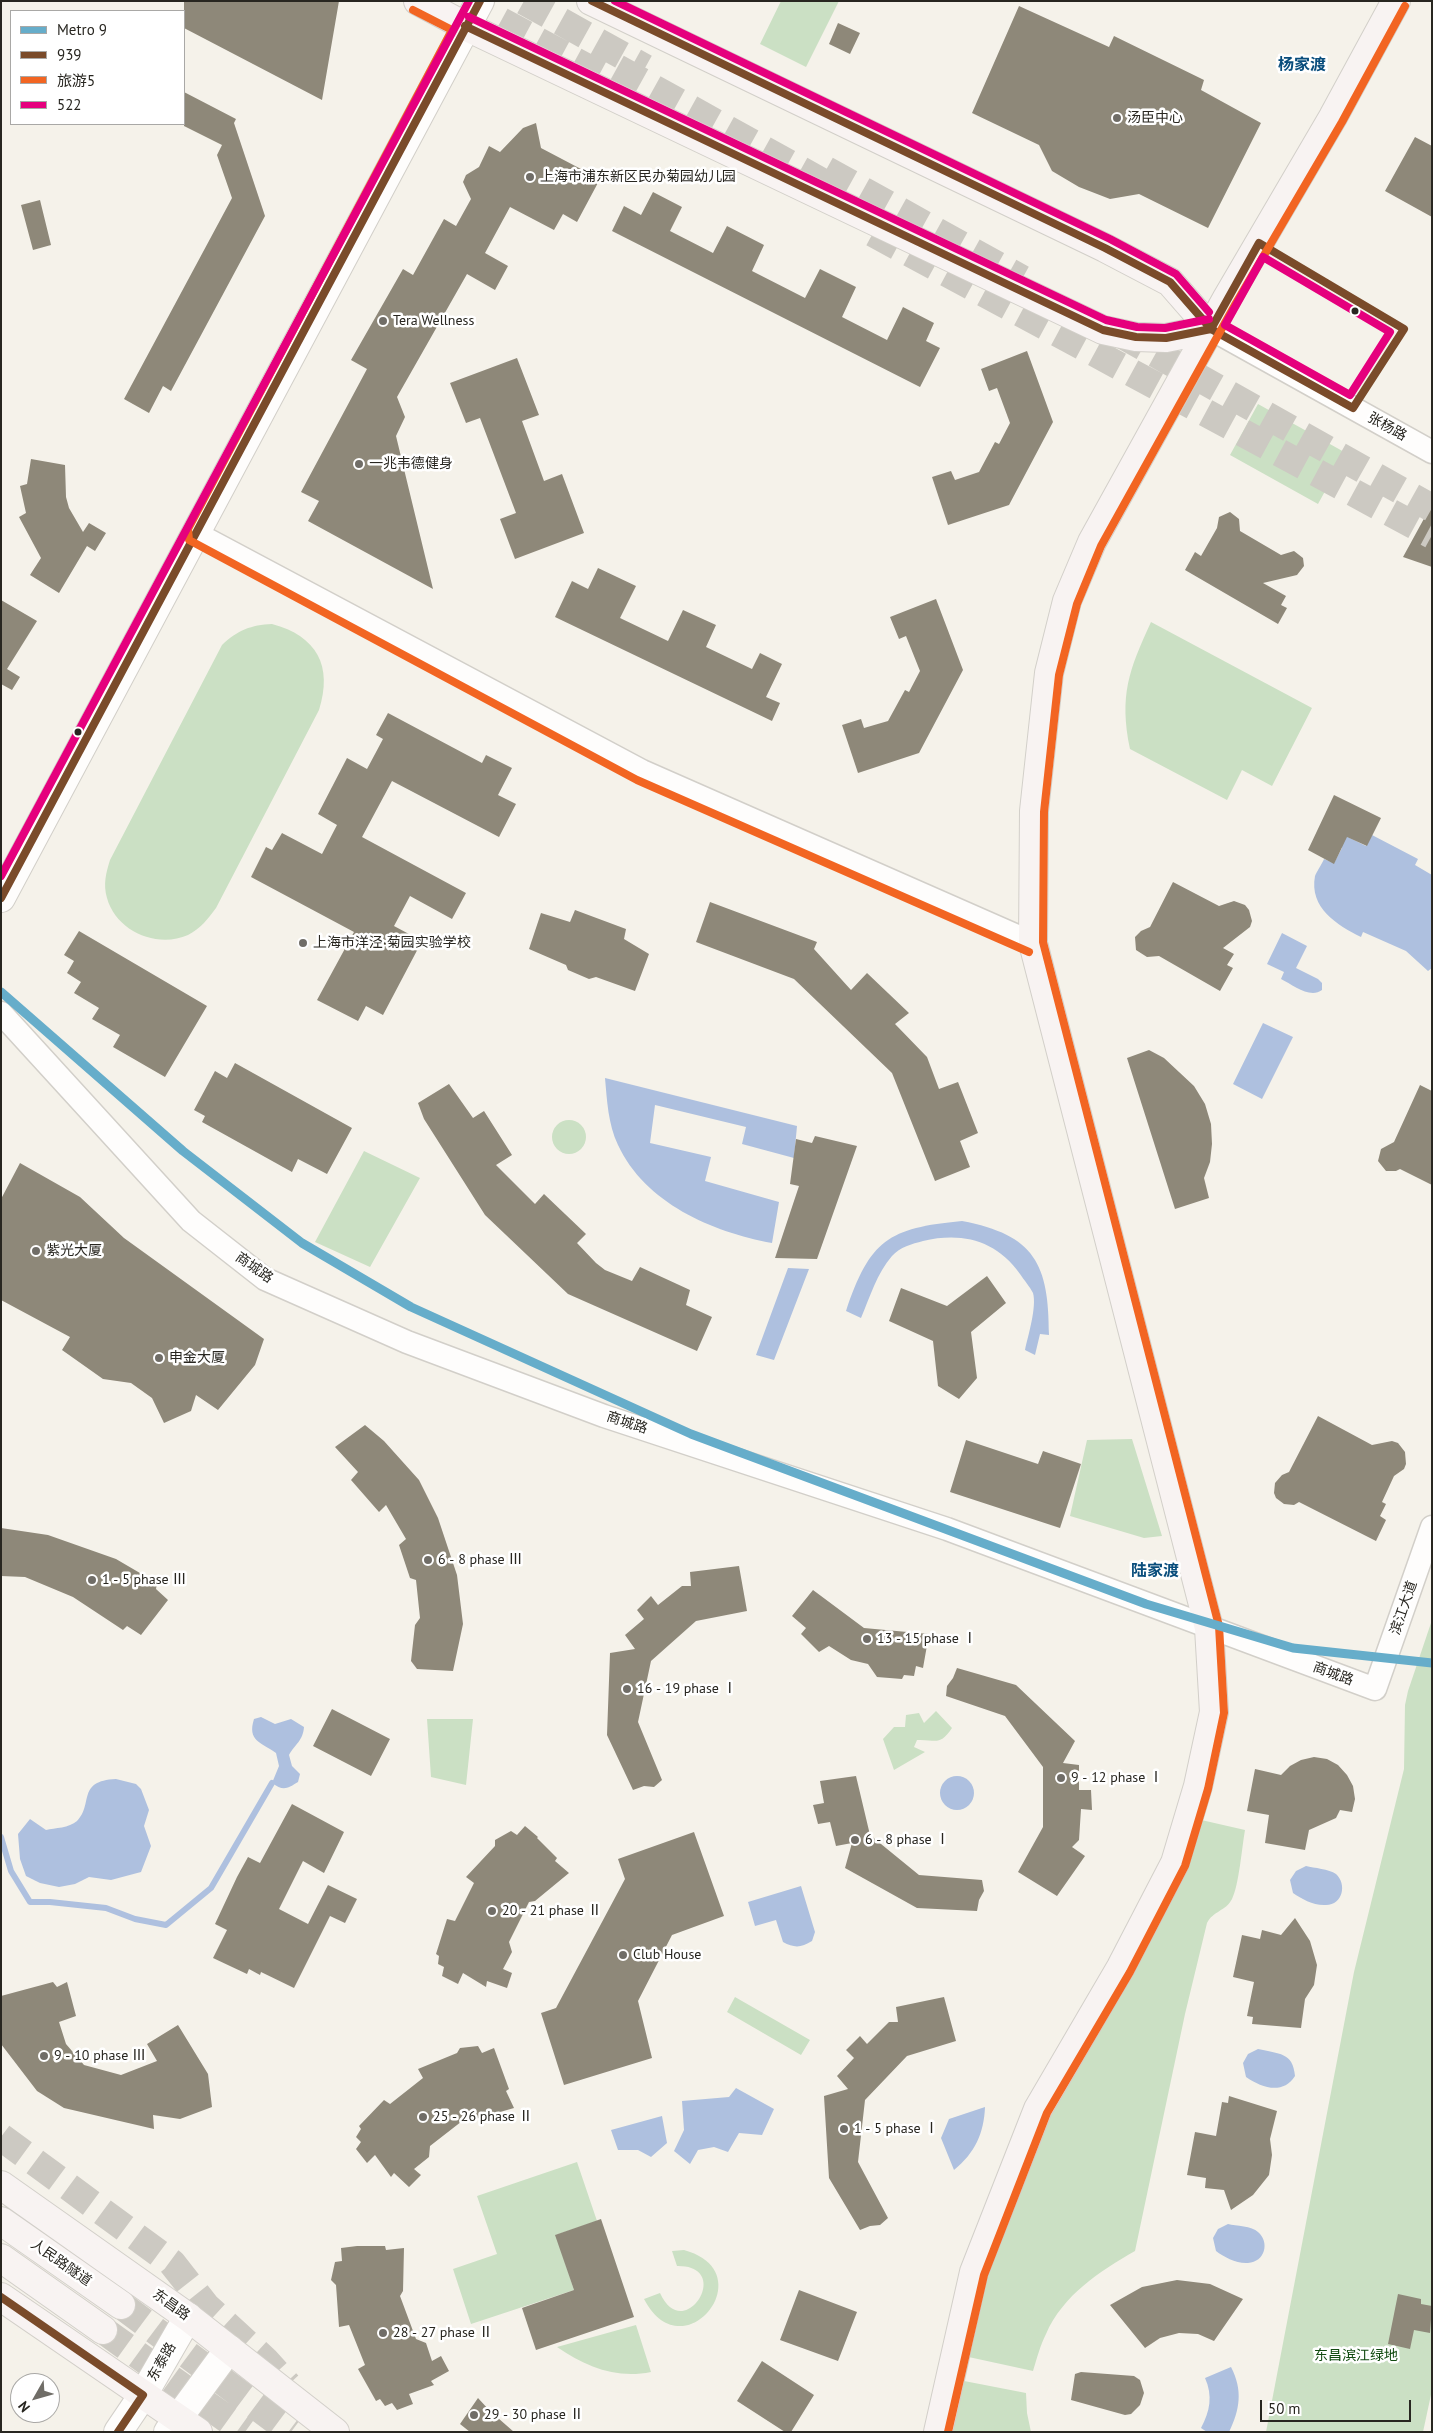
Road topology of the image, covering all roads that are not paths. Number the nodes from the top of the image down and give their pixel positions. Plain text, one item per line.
1 (418, 1) edge
2 (480, 1) edge
3 (591, 1) edge
4 (1396, 1) edge
5 (465, 26) junction
6 (1211, 329) junction
7 (1432, 452) edge
8 (197, 534) junction
9 (1, 898) edge
10 (1033, 943) junction
11 (1, 1013) edge
12 (1432, 1527) edge
13 (1209, 1628) junction
14 (1376, 1689) joint
15 (1, 2184) edge
16 (1, 2221) edge
17 (1, 2258) edge
18 (1, 2297) edge
19 (121, 2305) tunnel mouth
20 (188, 2317) junction
21 (103, 2330) tunnel mouth
22 (229, 2348) junction
23 (143, 2395) junction
24 (181, 2427) edge
25 (118, 2432) edge
26 (336, 2432) edge
27 (938, 2432) edge

1 - 5 main road
2 - 5 street
3 - 6 main road, 张杨路
4 - 6 main road
5 - 6 main road
5 - 8 street
6 - 7 street, 张杨路
6 - 10 main road
8 - 9 street
8 - 10 street
10 - 13 main road
11 - 13 street, 商城路
12 - 14 street, 滨江大道
13 - 14 street, 商城路
13 - 27 main road
15 - 20 main road, 东昌路
16 - 19 main road, 人民路隧道
17 - 21 main road
18 - 23 main road
20 - 22 main road, 东昌路
20 - 23 street, 东泰路
22 - 24 street
22 - 26 main road, 东昌路
23 - 24 main road
23 - 25 street, 东泰路

